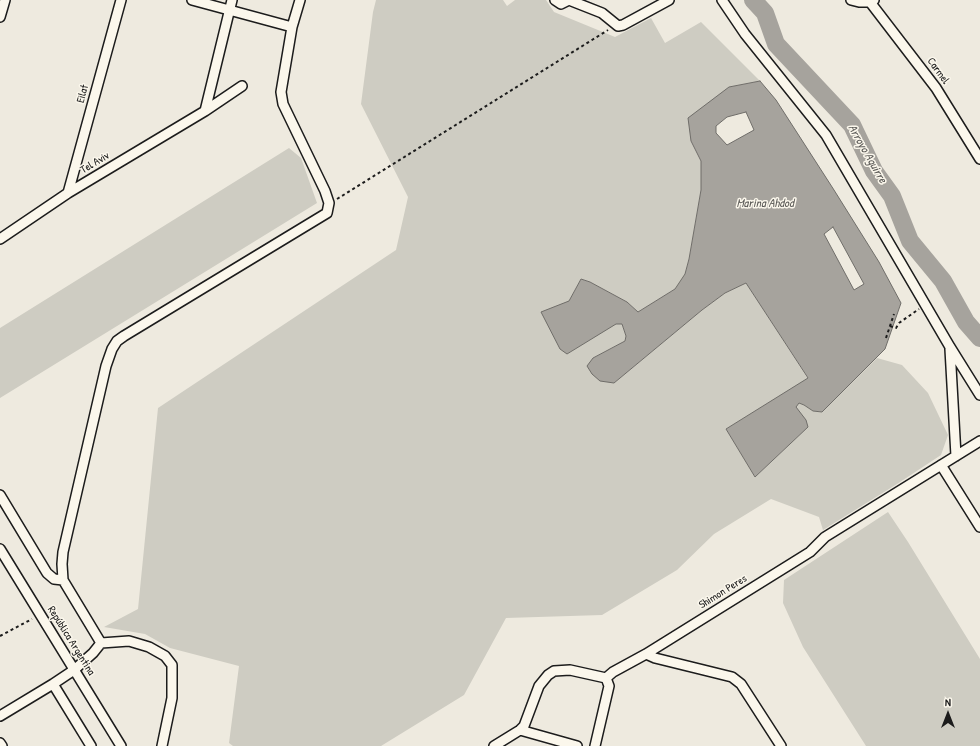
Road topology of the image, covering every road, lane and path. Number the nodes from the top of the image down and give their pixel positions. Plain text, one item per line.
1 (5, 0) edge
2 (121, 0) edge
3 (192, 0) edge
4 (232, 0) edge
5 (300, 0) edge
6 (555, 0) edge
7 (569, 0) edge
8 (669, 0) edge
9 (722, 0) edge
10 (851, 0) edge
11 (872, 1) edge
12 (230, 10) junction
13 (0, 17) edge
14 (618, 26) junction
15 (292, 27) junction
16 (242, 86) dead end
17 (205, 111) junction
18 (980, 159) edge
19 (68, 194) junction
20 (329, 203) junction
21 (0, 239) edge
22 (925, 305) junction
23 (894, 314) dead end
24 (890, 326) junction
25 (886, 338) dead end
26 (950, 347) junction
27 (980, 395) edge
28 (980, 441) edge
29 (956, 456) junction
30 (941, 465) junction
31 (0, 495) edge
32 (980, 528) edge
33 (0, 549) edge
34 (63, 580) junction
35 (40, 614) junction
36 (0, 636) edge
37 (101, 642) junction
38 (646, 654) junction
39 (74, 670) junction
40 (606, 678) junction
41 (53, 684) junction
42 (0, 716) edge
43 (520, 730) junction
44 (0, 743) edge
45 (2, 746) edge
46 (91, 746) edge
47 (121, 746) edge
48 (162, 746) edge
49 (494, 746) edge
50 (577, 746) edge
51 (595, 746) edge
52 (781, 746) edge

1 - 13 street
2 - 19 street, Eilat
3 - 12 street
4 - 12 street
5 - 15 street
6 - 7 street
7 - 14 street
8 - 14 street
9 - 22 street
10 - 11 street
11 - 18 street, Carmel
12 - 15 street
12 - 17 street
14 - 20 path
15 - 20 street
16 - 17 street, Tel Aviv
17 - 19 street, Tel Aviv
19 - 21 street, Tel Aviv
20 - 34 street
22 - 24 path
22 - 26 street
23 - 24 path
24 - 25 path
26 - 27 street
26 - 29 street
28 - 29 street, Shimon Peres
29 - 30 street, Shimon Peres
30 - 32 street
30 - 38 street, Shimon Peres
31 - 34 street
33 - 35 street, República Argentina
34 - 37 street
35 - 36 path
35 - 39 street, República Argentina
37 - 39 street
37 - 48 street
38 - 40 street, Shimon Peres
38 - 52 street
39 - 41 street
39 - 47 street, República Argentina
40 - 43 street
40 - 51 street
41 - 42 street
41 - 46 street
43 - 49 street
43 - 50 street
44 - 45 street

